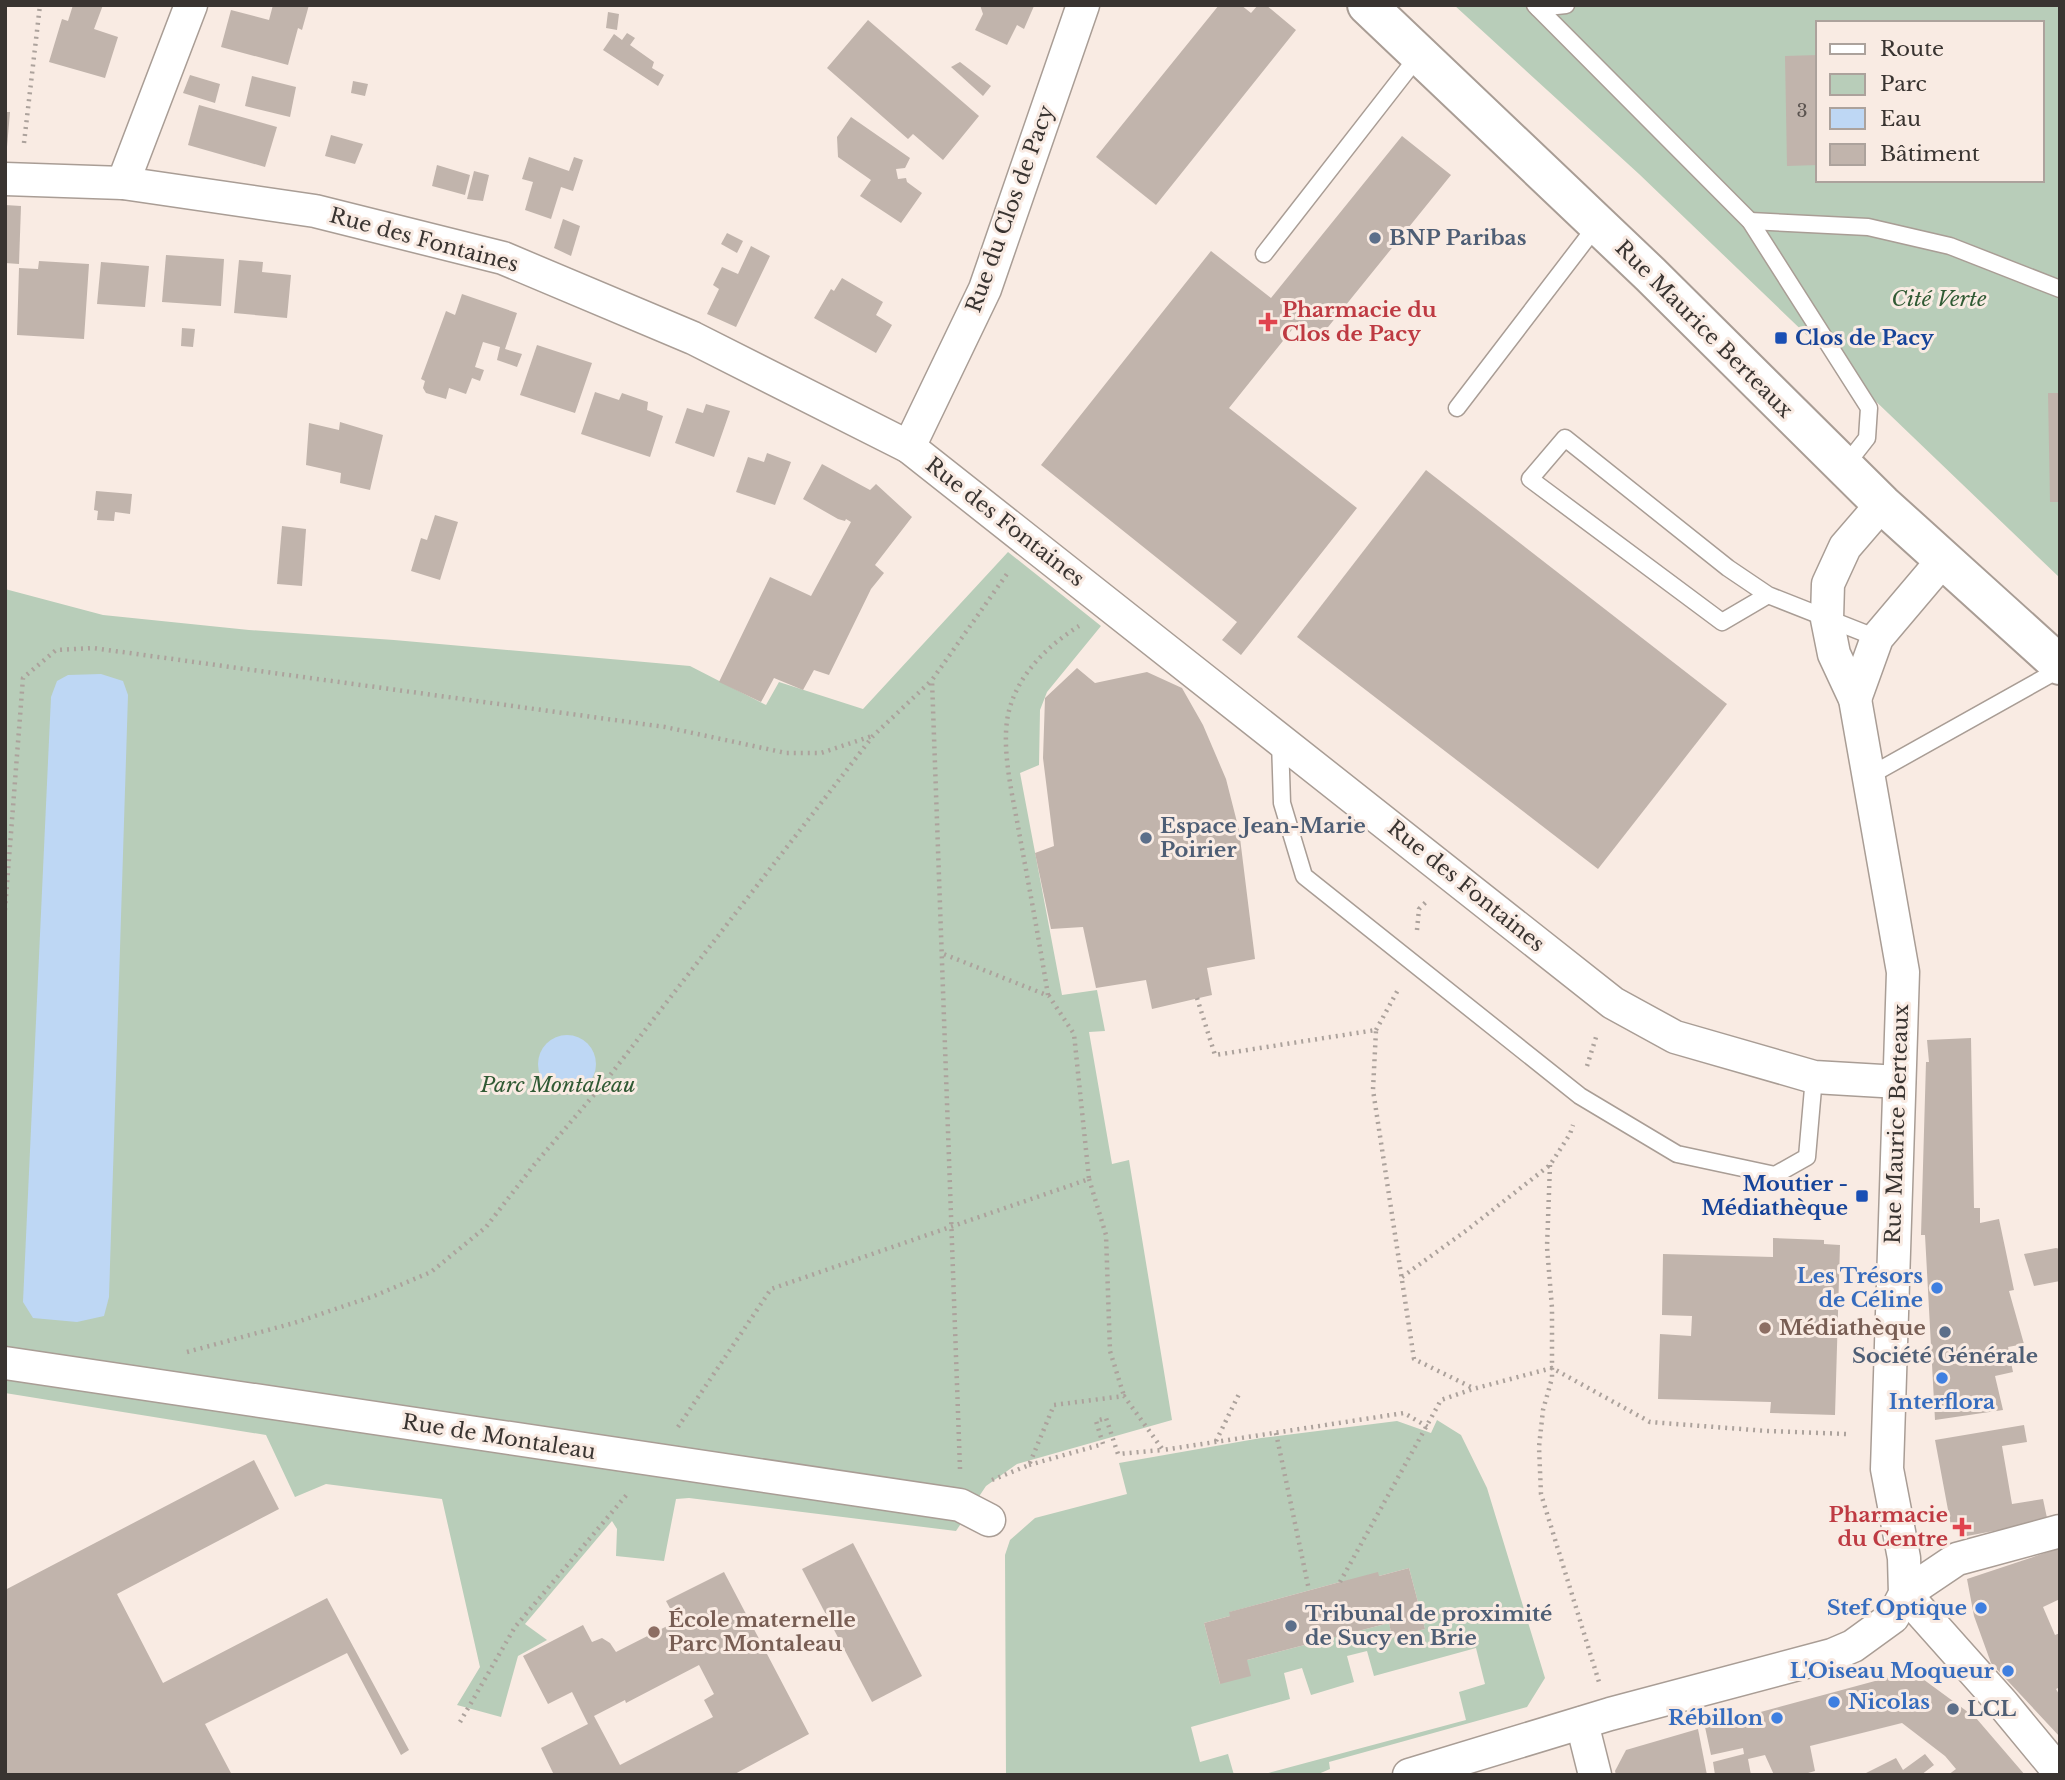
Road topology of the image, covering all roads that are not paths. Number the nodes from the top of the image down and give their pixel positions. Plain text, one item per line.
1 (191, 5) edge
2 (1083, 5) edge
3 (1367, 5) edge
4 (1566, 5) edge
5 (1537, 7) edge
6 (1419, 55) junction
7 (13, 180) edge
8 (123, 183) junction
9 (1749, 221) junction
10 (1597, 225) junction
11 (1264, 254) dead end
12 (2060, 289) edge
13 (1457, 408) dead end
14 (909, 447) junction
15 (1844, 467) junction
16 (1882, 503) junction
17 (1943, 560) junction
18 (1768, 595) junction
19 (1827, 619) junction
20 (1878, 638) junction
21 (2060, 667) edge
22 (1855, 699) junction
23 (1280, 738) junction
24 (1869, 776) junction
25 (1814, 1077) junction
26 (1899, 1082) junction
27 (5, 1363) edge
28 (989, 1520) dead end
29 (2060, 1531) edge
30 (1905, 1594) junction
31 (1596, 1719) junction
32 (2060, 1773) edge
33 (1409, 1775) edge
34 (1595, 1775) edge

1 - 8 street
2 - 14 street, Rue du Clos de Pacy
3 - 6 street, Rue Maurice Berteaux
4 - 5 lane
5 - 9 lane
6 - 10 street, Rue Maurice Berteaux
6 - 11 lane
7 - 8 street, Rue des Fontaines
8 - 14 street, Rue des Fontaines
9 - 12 lane
9 - 15 lane
10 - 13 lane
10 - 15 street, Rue Maurice Berteaux
14 - 23 street, Rue des Fontaines
15 - 16 street, Rue Maurice Berteaux
16 - 17 street
16 - 19 street, Rue Maurice Berteaux
17 - 20 street
17 - 21 street
18 - 18 lane
18 - 19 lane
19 - 20 lane
19 - 22 street, Rue Maurice Berteaux
20 - 22 street
21 - 24 lane
22 - 24 street, Rue Maurice Berteaux
23 - 25 street, Rue des Fontaines
23 - 25 lane
24 - 26 street, Rue Maurice Berteaux
25 - 26 street, Rue des Fontaines
26 - 30 street, Rue Maurice Berteaux
27 - 28 street, Rue de Montaleau
29 - 30 street
30 - 31 street
30 - 32 street
31 - 33 street
31 - 34 street

